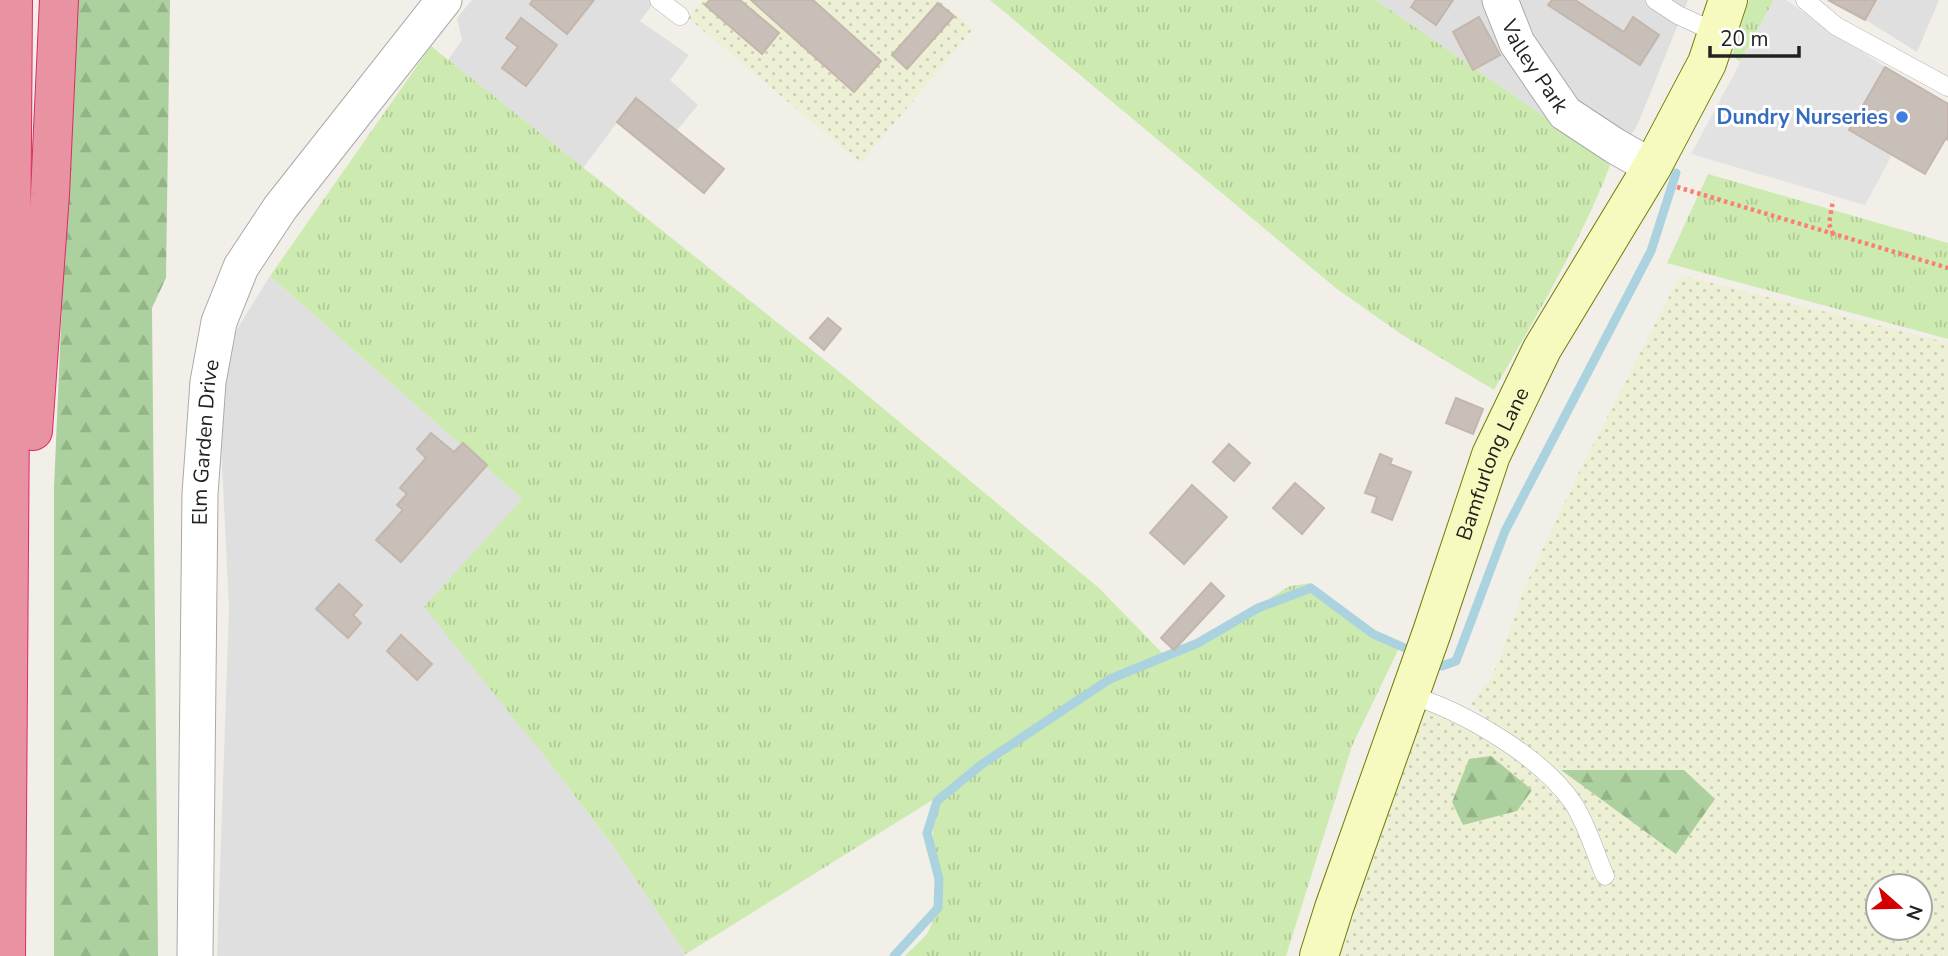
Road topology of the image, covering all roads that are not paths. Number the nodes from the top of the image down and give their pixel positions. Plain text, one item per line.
1 (13, 0) edge
2 (59, 0) edge
3 (444, 0) edge
4 (659, 0) edge
5 (1500, 0) edge
6 (1655, 0) edge
7 (1805, 0) edge
8 (680, 16) dead end
9 (1722, 16) edge
10 (1948, 87) edge
11 (1664, 177) junction
12 (1410, 695) junction
13 (6, 810) junction
14 (1605, 876) dead end
15 (6, 956) edge
16 (195, 956) edge
17 (1319, 956) edge

1 - 13 highway
2 - 13 highway
3 - 16 street, Elm Garden Drive
4 - 8 lane
5 - 11 street, Valley Park
6 - 9 lane
7 - 10 lane
9 - 11 street, Bamfurlong Lane
11 - 12 street, Bamfurlong Lane
12 - 14 lane
12 - 17 street, Bamfurlong Lane
13 - 15 highway

